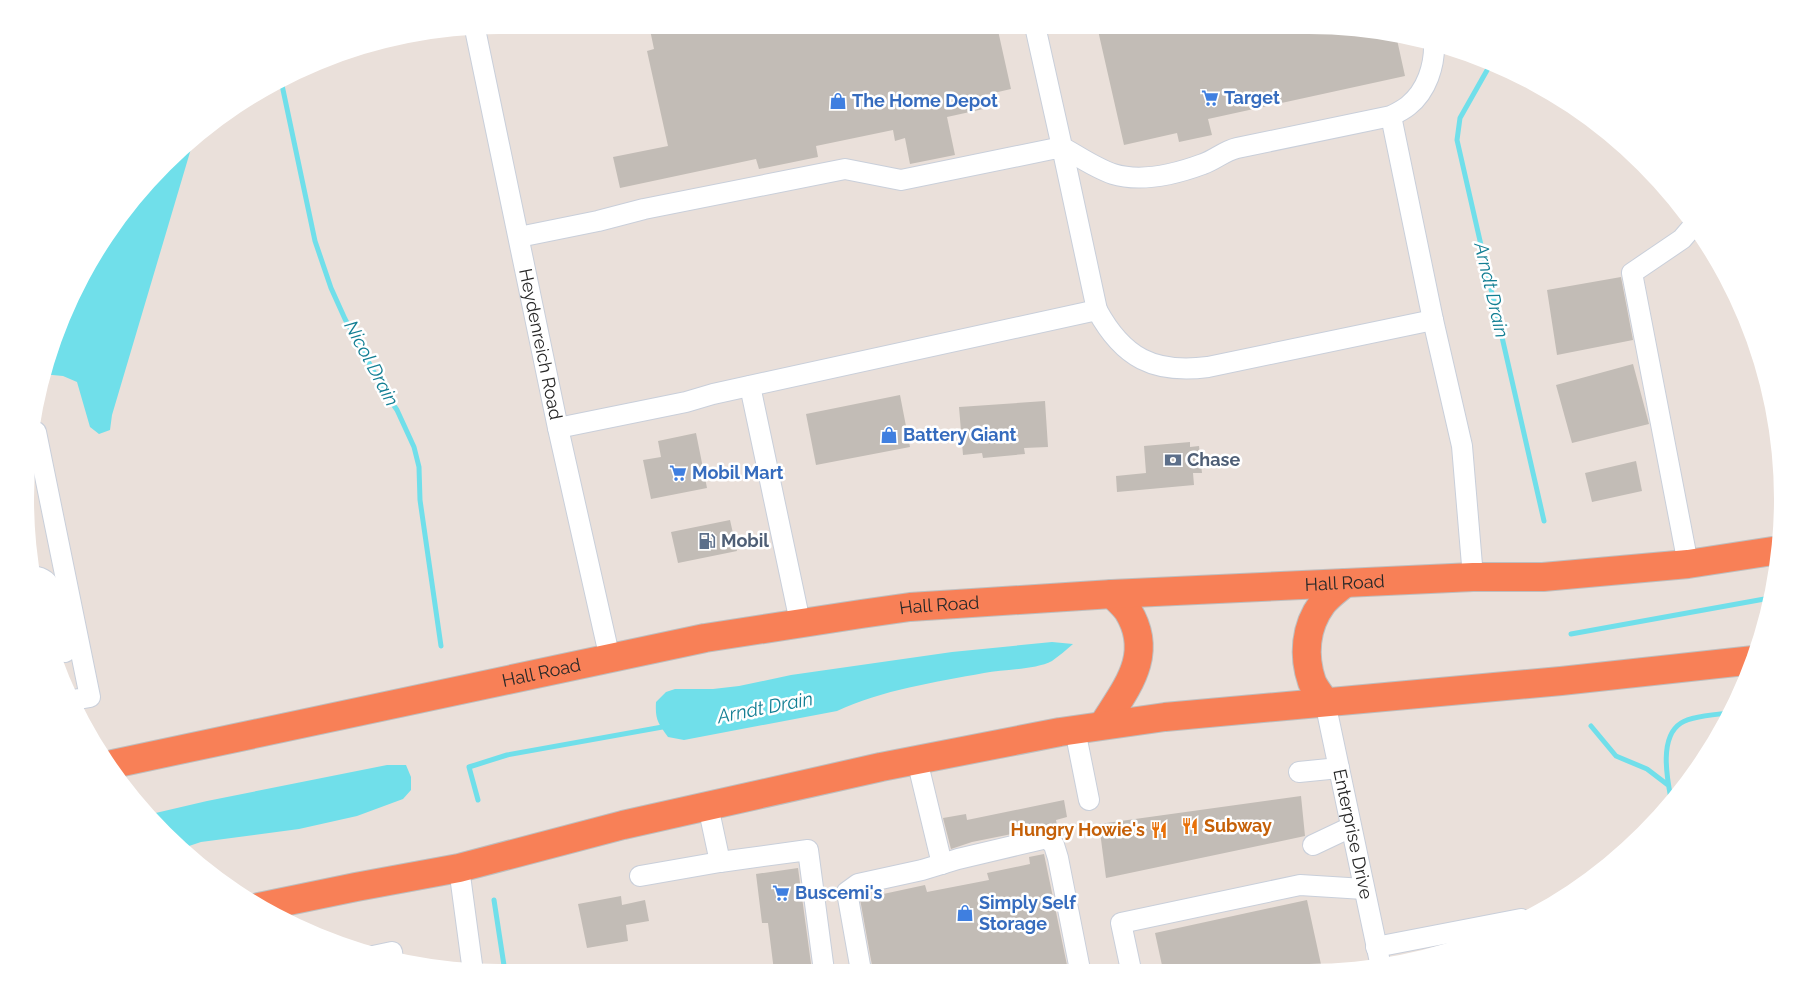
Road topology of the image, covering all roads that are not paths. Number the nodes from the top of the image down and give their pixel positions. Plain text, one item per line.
1 (1037, 34) edge
2 (476, 35) edge
3 (1434, 51) edge
4 (1391, 116) junction
5 (1062, 147) junction
6 (1689, 231) edge
7 (519, 237) junction
8 (1097, 310) junction
9 (1433, 320) junction
10 (750, 386) junction
11 (558, 428) junction
12 (38, 441) edge
13 (1771, 551) edge
14 (1688, 564) junction
15 (1473, 577) junction
16 (41, 578) edge
17 (1345, 583) junction
18 (1112, 594) junction
19 (800, 622) junction
20 (64, 652) dead end
21 (610, 658) junction
22 (1745, 661) edge
23 (79, 699) edge
24 (1325, 702) junction
25 (1103, 725) junction
26 (1075, 730) junction
27 (917, 760) junction
28 (117, 763) edge
29 (1339, 768) junction
30 (1299, 772) dead end
31 (1088, 800) dead end
32 (708, 806) junction
33 (1351, 827) junction
34 (1312, 845) dead end
35 (720, 862) junction
36 (942, 864) junction
37 (459, 868) junction
38 (640, 876) dead end
39 (1364, 889) junction
40 (270, 904) edge
41 (1500, 923) edge
42 (1376, 947) junction
43 (1379, 959) edge
44 (472, 963) edge
45 (823, 964) edge
46 (860, 964) edge
47 (1079, 964) edge
48 (1130, 964) edge

1 - 5 street
2 - 7 street, Heydenreich Road
3 - 4 street
4 - 5 street
4 - 9 street
5 - 7 street
5 - 8 street
6 - 14 street
7 - 11 street, Heydenreich Road
8 - 9 street
8 - 10 street
9 - 15 street
10 - 11 street
10 - 19 street
11 - 21 street, Heydenreich Road
12 - 23 street
13 - 14 highway, Hall Road
14 - 15 highway, Hall Road
15 - 17 highway, Hall Road
16 - 20 street
17 - 18 highway, Hall Road
17 - 24 highway
18 - 19 highway, Hall Road
18 - 25 highway
19 - 21 highway, Hall Road
21 - 28 highway, Hall Road
22 - 24 highway
24 - 25 highway
24 - 29 street, Enterprise Drive
25 - 26 highway
26 - 27 highway
26 - 31 street
27 - 32 highway
27 - 36 street
29 - 30 street
29 - 33 street, Enterprise Drive
32 - 35 street
32 - 37 highway
33 - 34 street
33 - 39 street, Enterprise Drive
35 - 38 street
35 - 45 street
36 - 46 street
36 - 47 street
37 - 40 highway
37 - 44 street
39 - 42 street, Enterprise Drive
39 - 48 street
41 - 42 street
42 - 43 street, Enterprise Drive

